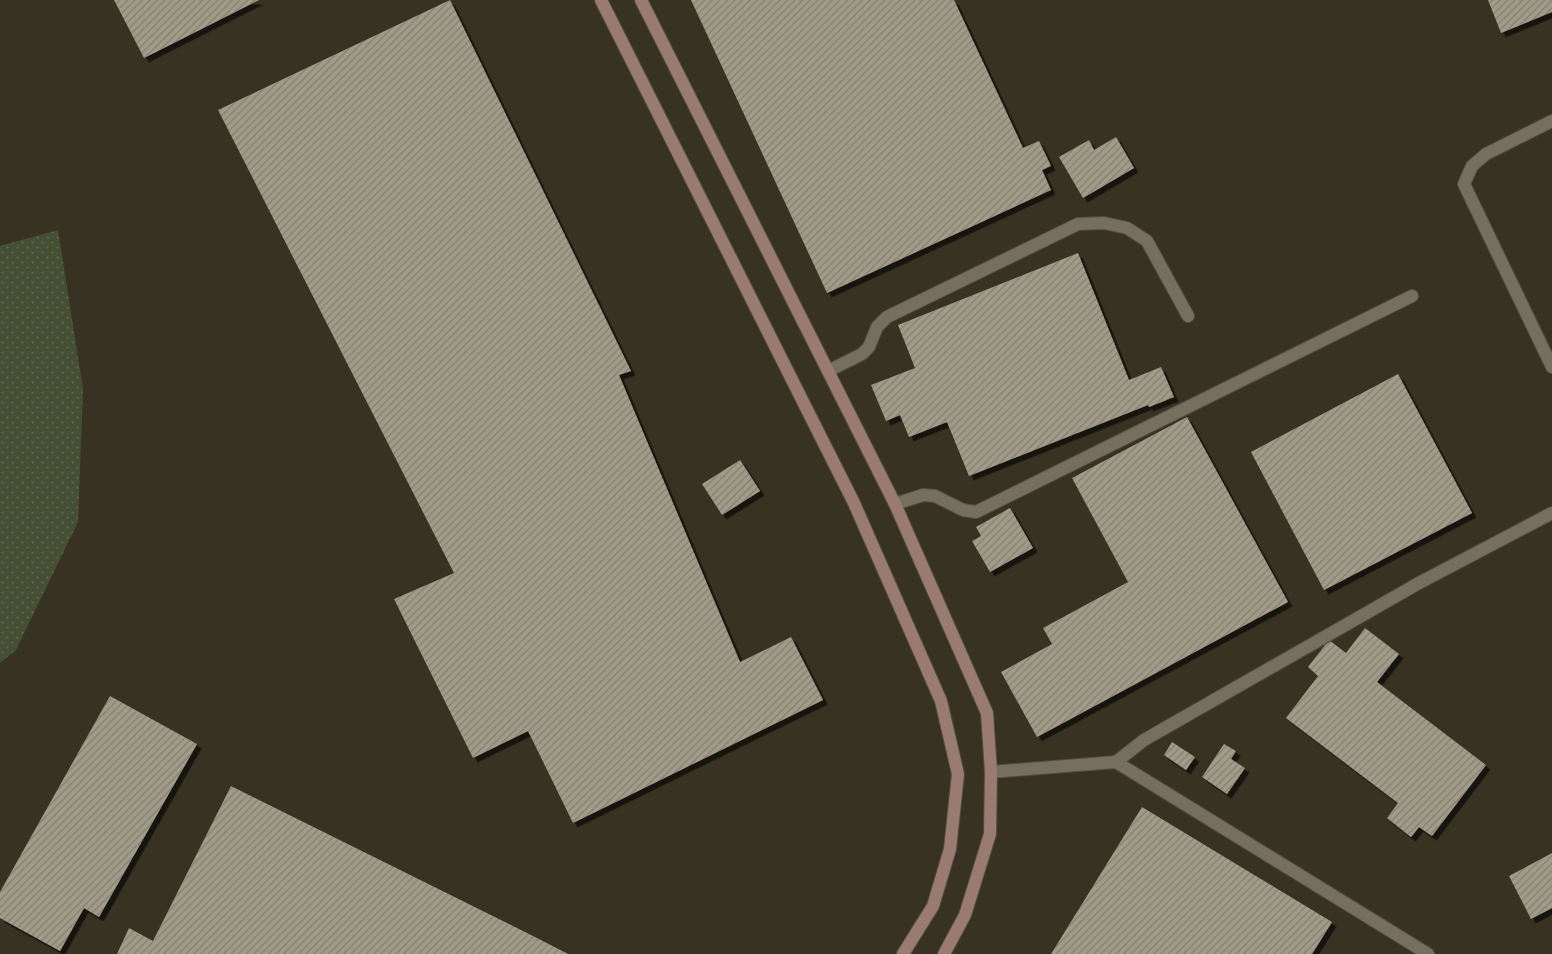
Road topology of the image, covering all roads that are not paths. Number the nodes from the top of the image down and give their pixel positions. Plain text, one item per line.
1 (601, 0) edge
2 (641, 0) edge
3 (1552, 121) edge
4 (1412, 296) dead end
5 (1188, 316) dead end
6 (1552, 367) edge
7 (828, 371) junction
8 (895, 504) junction
9 (1552, 513) edge
10 (1116, 762) junction
11 (991, 772) junction
12 (904, 954) edge
13 (944, 954) edge
14 (1428, 954) edge

1 - 12 street
2 - 7 street
3 - 6 street
4 - 8 street
5 - 7 street
7 - 8 street
8 - 11 street
9 - 10 street
10 - 11 street
10 - 14 street
11 - 13 street

